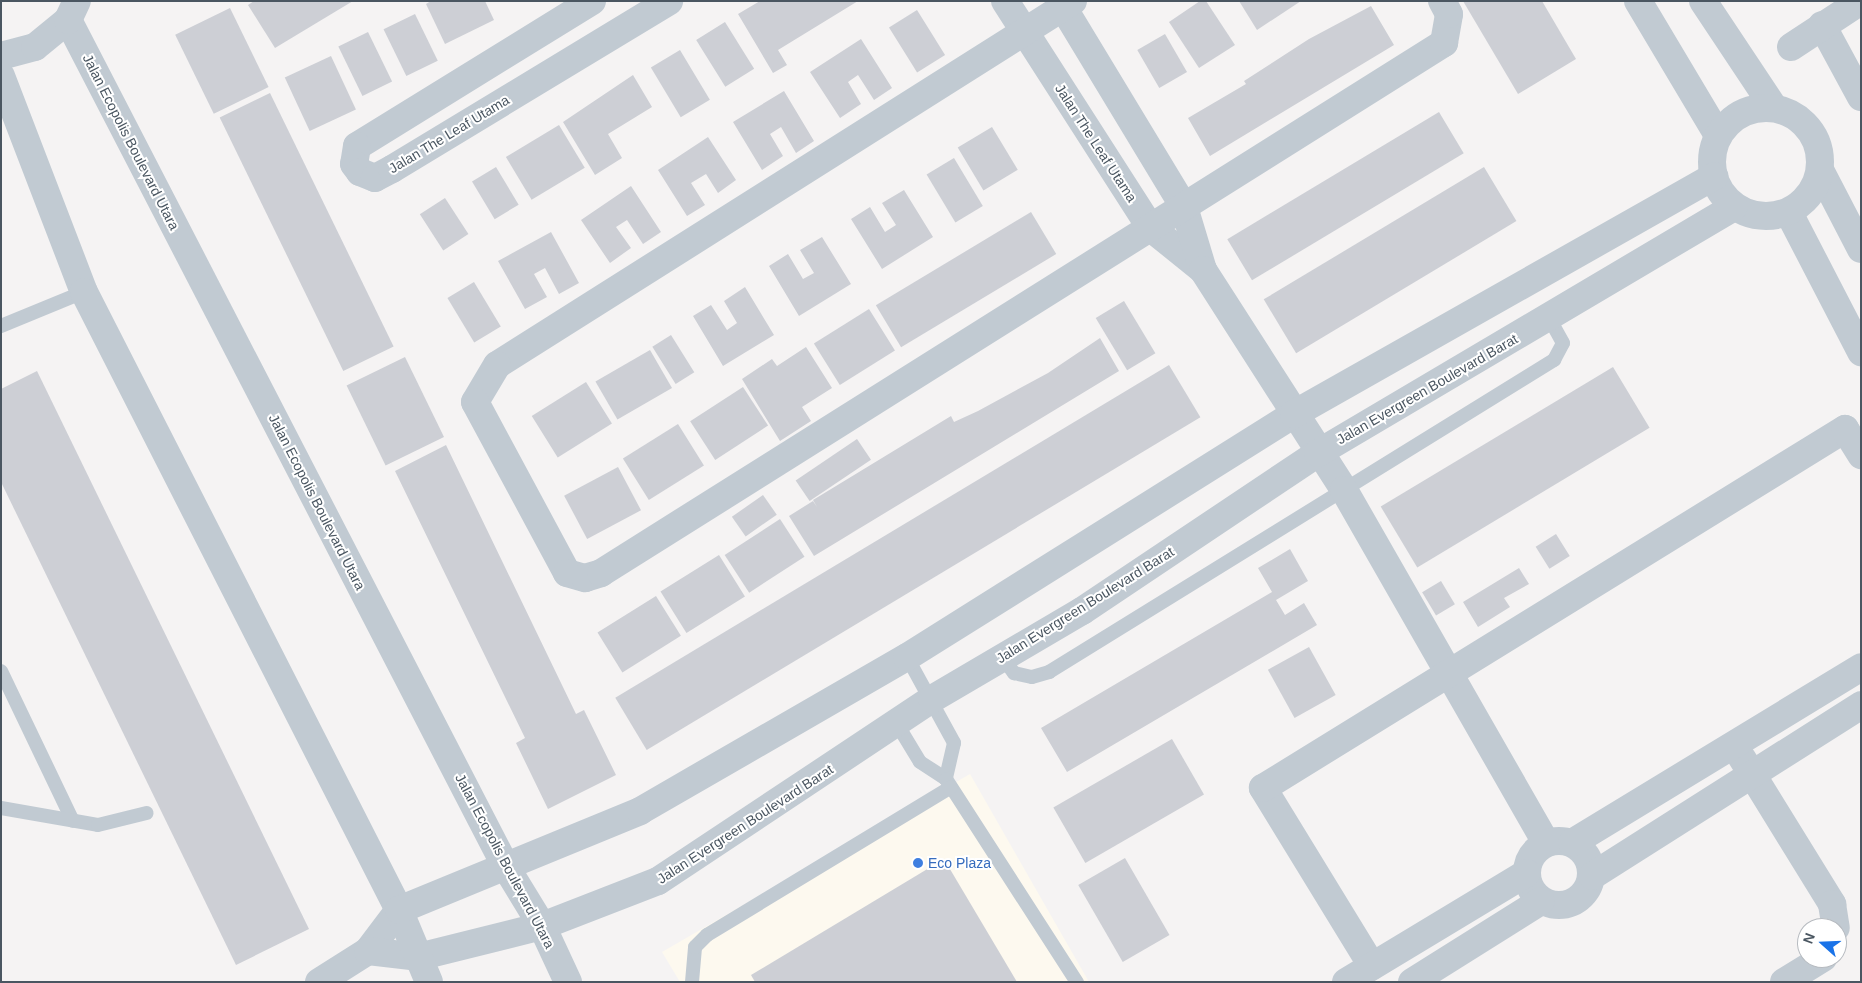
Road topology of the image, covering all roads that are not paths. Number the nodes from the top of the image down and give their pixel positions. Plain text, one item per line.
1 (669, 1) edge
2 (1005, 1) edge
3 (1442, 1) edge
4 (1638, 1) edge
5 (1703, 1) edge
6 (1861, 1) edge
7 (1064, 3) edge
8 (577, 5) edge
9 (72, 11) edge
10 (1822, 25) junction
11 (1023, 30) junction
12 (598, 44) junction
13 (1792, 47) dead end
14 (1, 56) edge
15 (1, 76) edge
16 (1861, 97) edge
17 (1774, 108) junction
18 (1718, 135) junction
19 (1820, 170) junction
20 (1714, 176) junction
21 (1184, 207) junction
22 (1734, 207) junction
23 (1789, 212) junction
24 (1151, 228) junction
25 (1861, 249) edge
26 (1203, 270) junction
27 (84, 292) junction
28 (1549, 318) junction
29 (1, 326) edge
30 (1861, 352) edge
31 (1294, 414) junction
32 (1318, 453) junction
33 (1861, 455) edge
34 (1344, 490) junction
35 (907, 657) junction
36 (1003, 658) junction
37 (1861, 667) edge
38 (1, 671) edge
39 (1449, 674) junction
40 (932, 699) junction
41 (1861, 705) edge
42 (897, 724) junction
43 (1733, 744) junction
44 (1752, 774) junction
45 (949, 783) junction
46 (1, 808) edge
47 (147, 813) dead end
48 (73, 821) junction
49 (1559, 843) junction
50 (506, 867) junction
51 (1526, 873) junction
52 (1592, 876) junction
53 (1541, 901) junction
54 (399, 910) junction
55 (1834, 918) edge
56 (542, 926) junction
57 (368, 951) junction
58 (418, 957) junction
59 (1372, 966) junction
60 (1807, 968) edge
61 (320, 982) edge
62 (429, 982) edge
63 (568, 982) edge
64 (692, 982) edge
65 (1077, 982) edge
66 (1346, 982) edge
67 (1412, 982) edge
68 (1784, 982) edge

1 - 12 street, Jalan The Leaf Utama
2 - 11 street, Jalan The Leaf Utama
3 - 21 street
4 - 18 street
5 - 17 street
6 - 10 street
7 - 11 street
7 - 21 street, Jalan The Leaf Utama
8 - 12 street
8 - 12 street, Jalan The Leaf Utama
9 - 14 street
9 - 50 street, Jalan Ecopolis Boulevard Utara
10 - 13 street
10 - 16 street
11 - 24 street, Jalan The Leaf Utama
11 - 24 street
15 - 27 street
17 - 18 street
17 - 19 street
18 - 20 street
19 - 23 street
19 - 25 street
20 - 22 street
20 - 31 street
21 - 24 street
21 - 26 street, Jalan The Leaf Utama
22 - 23 street
22 - 28 street, Jalan Evergreen Boulevard Barat
23 - 30 street
24 - 26 street, Jalan The Leaf Utama
26 - 31 street, Jalan The Leaf Utama
27 - 29 lane
27 - 54 street
28 - 32 street, Jalan Evergreen Boulevard Barat
28 - 34 lane
31 - 32 street, Jalan The Leaf Utama
31 - 35 street
32 - 34 street, Jalan The Leaf Utama
32 - 36 street, Jalan Evergreen Boulevard Barat
33 - 39 street
34 - 36 lane
34 - 39 street, Jalan The Leaf Utama
35 - 40 lane
35 - 50 street
36 - 40 street, Jalan Evergreen Boulevard Barat
37 - 43 street
38 - 48 lane
39 - 49 street, Jalan The Leaf Utama
39 - 59 street
40 - 42 street, Jalan Evergreen Boulevard Barat
40 - 45 lane
41 - 44 street
42 - 45 lane
42 - 56 street, Jalan Evergreen Boulevard Barat
43 - 44 street
43 - 49 street
44 - 52 street
44 - 55 street
45 - 64 lane
45 - 65 lane
46 - 48 lane
47 - 48 lane
49 - 51 street
49 - 52 street
50 - 54 street
50 - 56 street, Jalan Ecopolis Boulevard Utara
51 - 53 street
51 - 59 street
52 - 53 street
53 - 67 street
54 - 57 street
54 - 58 street
56 - 58 street, Jalan Evergreen Boulevard Barat
56 - 63 street, Jalan Ecopolis Boulevard Utara
57 - 58 street
57 - 61 street
58 - 62 street
59 - 66 street
60 - 68 street

